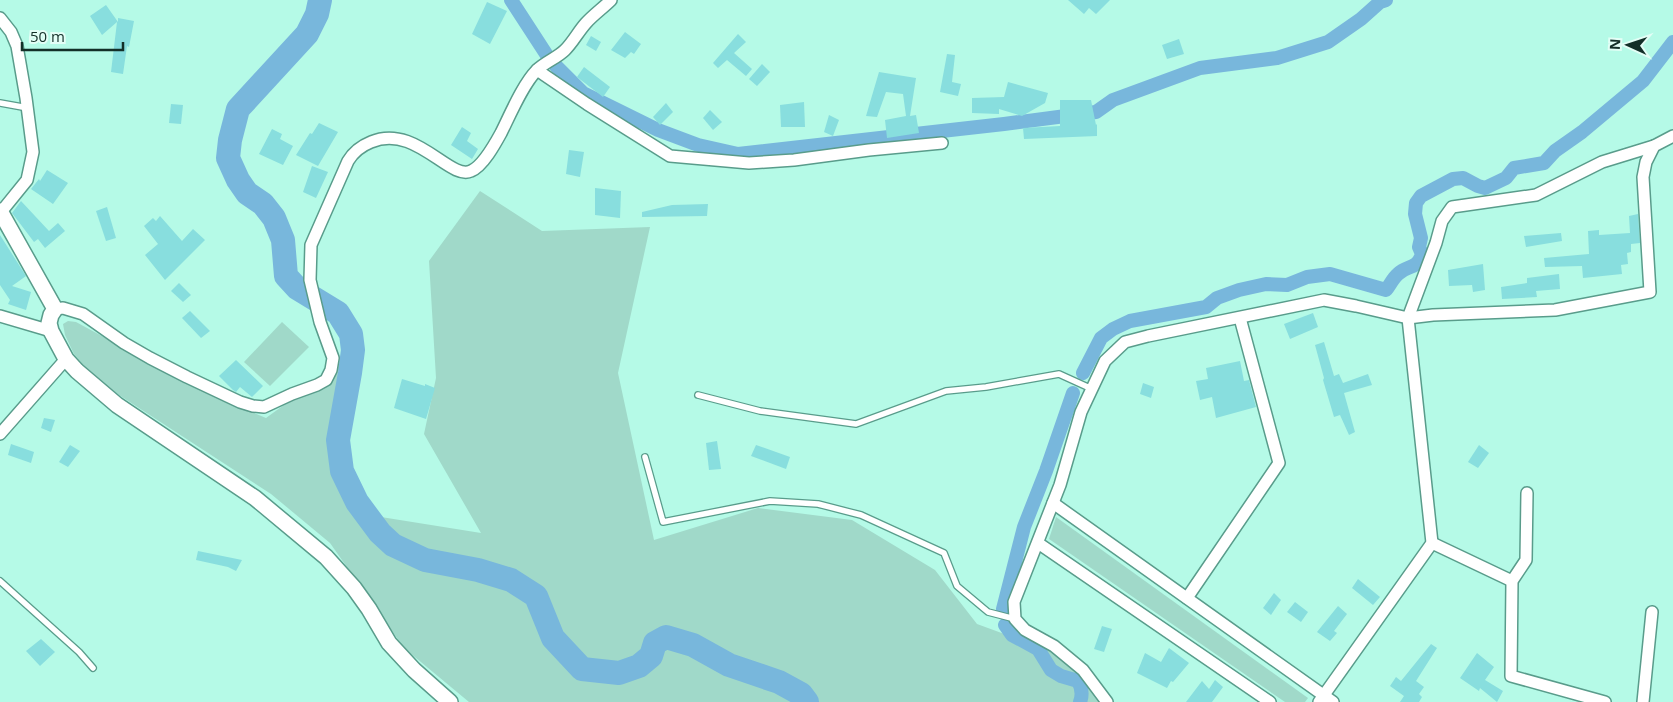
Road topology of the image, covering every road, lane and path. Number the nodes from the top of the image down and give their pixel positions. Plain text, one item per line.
1 (611, 0) edge
2 (0, 18) edge
3 (537, 70) junction
4 (0, 103) edge
5 (28, 108) junction
6 (1673, 136) edge
7 (942, 143) dead end
8 (1654, 146) junction
9 (1, 211) edge
10 (55, 310) junction
11 (0, 316) edge
12 (1240, 318) junction
13 (1408, 318) junction
14 (51, 331) junction
15 (66, 359) junction
16 (1092, 389) junction
17 (698, 395) dead end
18 (0, 434) edge
19 (645, 457) dead end
20 (1527, 493) dead end
21 (1053, 503) junction
22 (1038, 543) junction
23 (1432, 543) junction
24 (0, 581) edge
25 (1512, 581) junction
26 (1187, 598) junction
27 (1652, 612) dead end
28 (1015, 619) junction
29 (93, 668) dead end
30 (1325, 700) edge
31 (450, 702) edge
32 (1107, 702) edge
33 (1270, 702) edge
34 (1605, 702) edge
35 (1643, 702) edge

1 - 3 street
2 - 5 street
3 - 7 street
3 - 10 street
4 - 5 lane
5 - 9 street
6 - 8 street
8 - 13 street
8 - 13 street
9 - 10 street
10 - 14 street
11 - 14 street
12 - 13 street
12 - 16 street
12 - 26 street
13 - 23 street
14 - 15 street
15 - 18 street
15 - 31 street
16 - 17 lane
16 - 21 street
19 - 28 lane
20 - 25 street
21 - 22 street
21 - 26 street
22 - 28 street
22 - 33 street
23 - 25 street
23 - 30 street
24 - 29 lane
25 - 34 street
26 - 30 street
27 - 35 street
28 - 32 street

